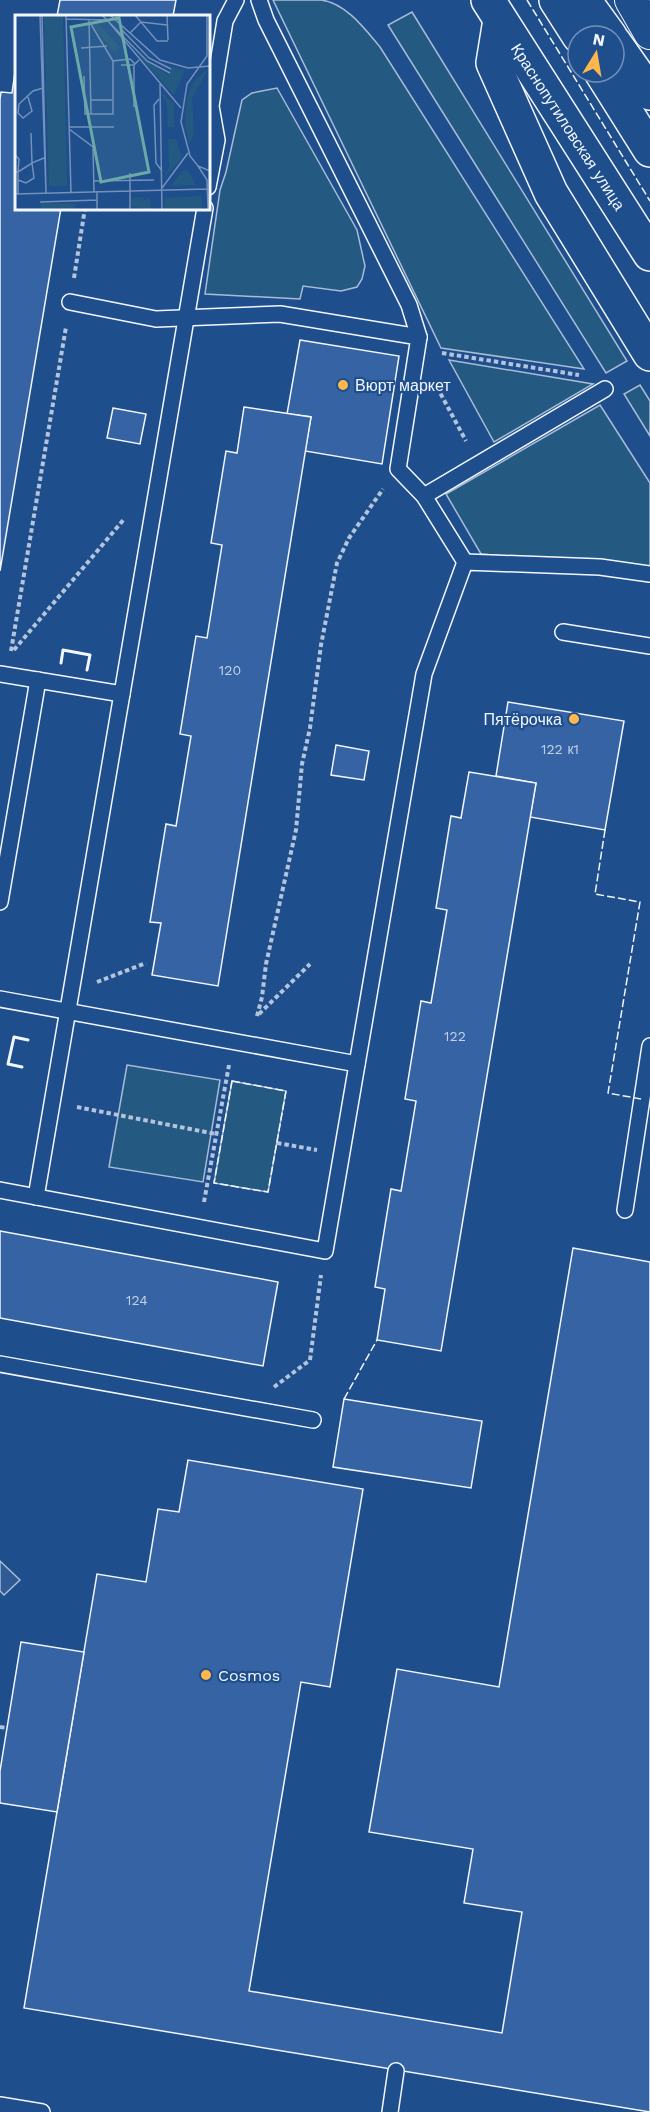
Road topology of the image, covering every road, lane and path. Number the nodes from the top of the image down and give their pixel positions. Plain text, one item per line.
1 (236, 0) edge
2 (259, 0) edge
3 (556, 0) edge
4 (585, 0) edge
5 (631, 0) edge
6 (494, 10) edge
7 (571, 24) edge
8 (602, 24) edge
9 (650, 33) edge
10 (626, 59) edge
11 (609, 84) edge
12 (650, 93) edge
13 (213, 139) edge
14 (650, 150) edge
15 (210, 168) edge
16 (85, 210) edge
17 (205, 210) edge
18 (650, 254) edge
19 (70, 302) junction
20 (186, 318) junction
21 (418, 343) junction
22 (650, 354) edge
23 (587, 376) dead end
24 (605, 389) dead end
25 (478, 463) junction
26 (398, 469) junction
27 (159, 478) junction
28 (424, 495) junction
29 (465, 562) junction
30 (650, 574) edge
31 (563, 632) dead end
32 (650, 646) edge
33 (0, 674) edge
34 (38, 680) junction
35 (122, 694) junction
36 (0, 902) edge
37 (146, 963) dead end
38 (310, 964) dead end
39 (71, 992) junction
40 (0, 999) edge
41 (68, 1011) junction
42 (257, 1016) junction
43 (233, 1041) junction
44 (650, 1046) edge
45 (357, 1064) junction
46 (52, 1103) junction
47 (216, 1134) junction
48 (277, 1143) dead end
49 (341, 1154) junction
50 (0, 1190) edge
51 (36, 1197) junction
52 (626, 1209) dead end
53 (199, 1227) junction
54 (325, 1251) junction
55 (0, 1364) edge
56 (264, 1388) dead end
57 (313, 1420) dead end
58 (0, 1727) edge
59 (7, 1728) dead end
60 (396, 2071) dead end
61 (0, 2105) edge
62 (42, 2112) edge
63 (390, 2112) edge

1 - 13 lane
2 - 21 lane
3 - 7 main road
4 - 8 main road
5 - 9 street
6 - 18 main road, Краснопутиловская улица
6 - 22 main road
10 - 12 main road
11 - 14 main road
13 - 15 lane
16 - 19 path
17 - 20 lane
19 - 20 lane
19 - 27 path
20 - 21 lane
20 - 27 lane
21 - 23 path
21 - 25 path
21 - 26 lane
24 - 25 lane
25 - 28 lane
26 - 28 lane
26 - 42 path
27 - 35 lane
28 - 29 lane
29 - 30 lane
29 - 45 lane
31 - 32 lane
33 - 34 lane
34 - 35 lane
34 - 36 lane
35 - 39 lane
37 - 39 path
38 - 42 path
39 - 41 lane
40 - 41 lane
41 - 43 lane
41 - 46 lane
42 - 43 path
43 - 45 lane
43 - 47 path
44 - 52 lane
45 - 49 lane
46 - 47 path
46 - 51 lane
47 - 53 path
48 - 49 path
49 - 54 lane
50 - 51 lane
51 - 53 lane
53 - 54 lane
54 - 56 path
55 - 57 lane
58 - 59 path
60 - 63 lane
61 - 62 lane

